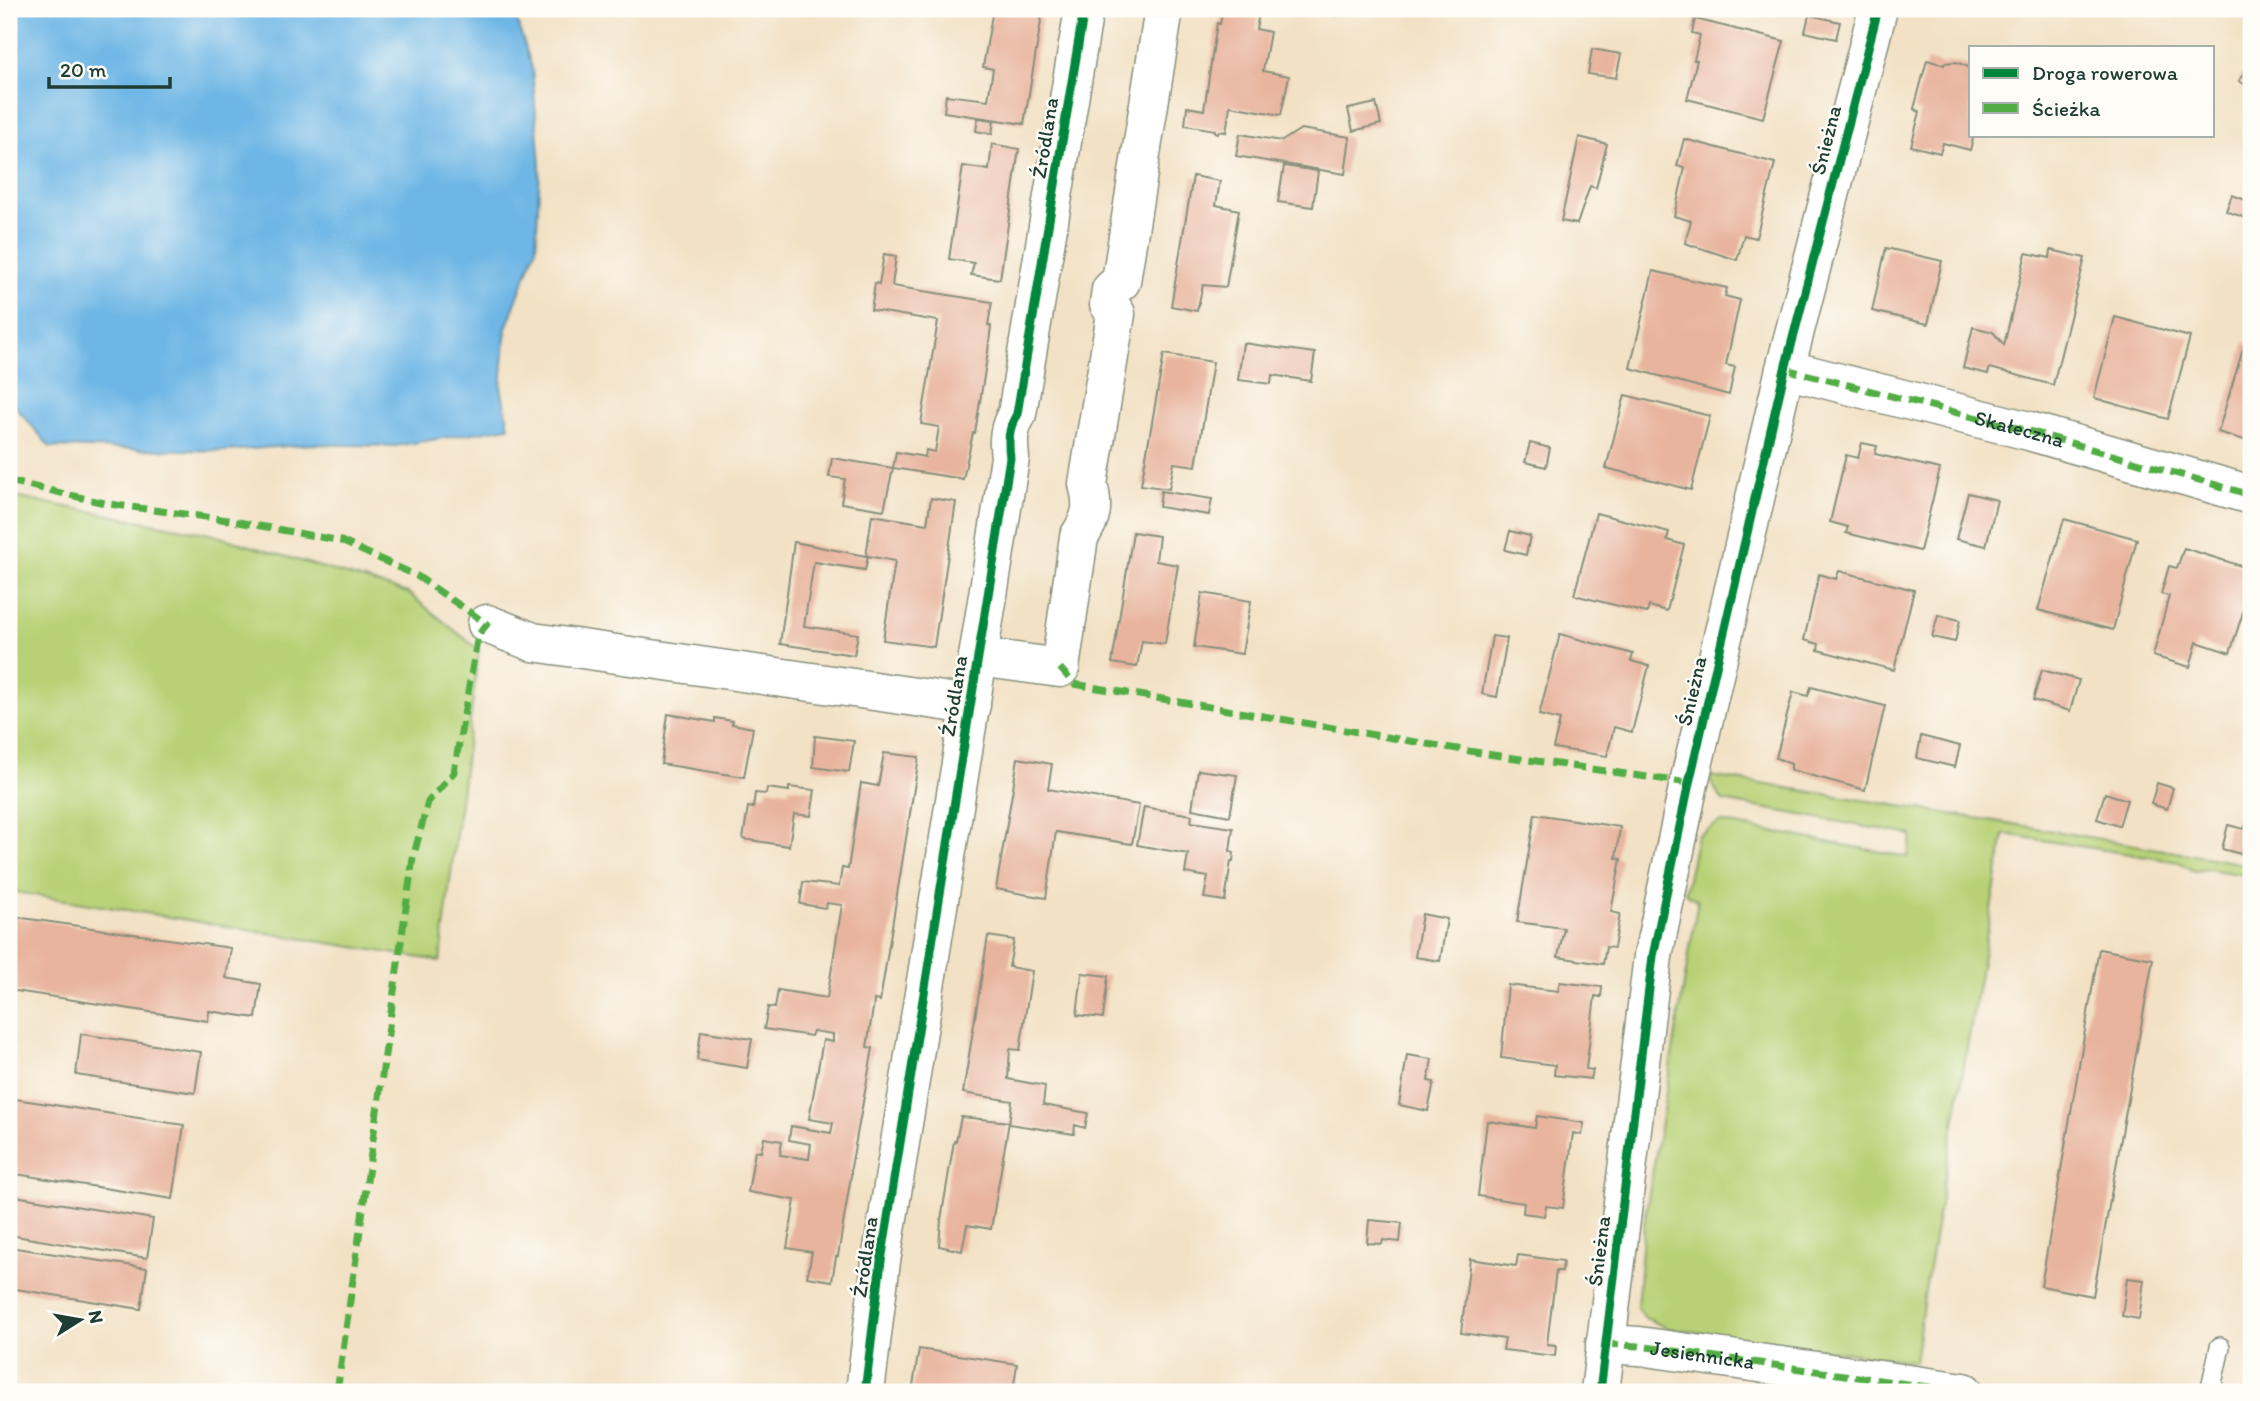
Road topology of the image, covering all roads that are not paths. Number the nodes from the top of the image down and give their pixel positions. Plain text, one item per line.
1 (1084, 9) edge
2 (1164, 9) edge
3 (1878, 9) edge
4 (1785, 369) junction
5 (2251, 495) edge
6 (487, 624) dead end
7 (978, 657) junction
8 (971, 705) junction
9 (1605, 1344) junction
10 (2220, 1347) dead end
11 (865, 1392) edge
12 (1600, 1392) edge
13 (1964, 1392) edge
14 (2210, 1392) edge

1 - 7 street, Źródlana
2 - 7 street, Źródlana
3 - 4 street, Śnieżna
4 - 5 street, Skałeczna
4 - 9 street, Śnieżna
6 - 8 street
7 - 8 street, Źródlana
8 - 11 street, Źródlana
9 - 12 street, Śnieżna
9 - 13 street, Jesiennicka
10 - 14 lane

